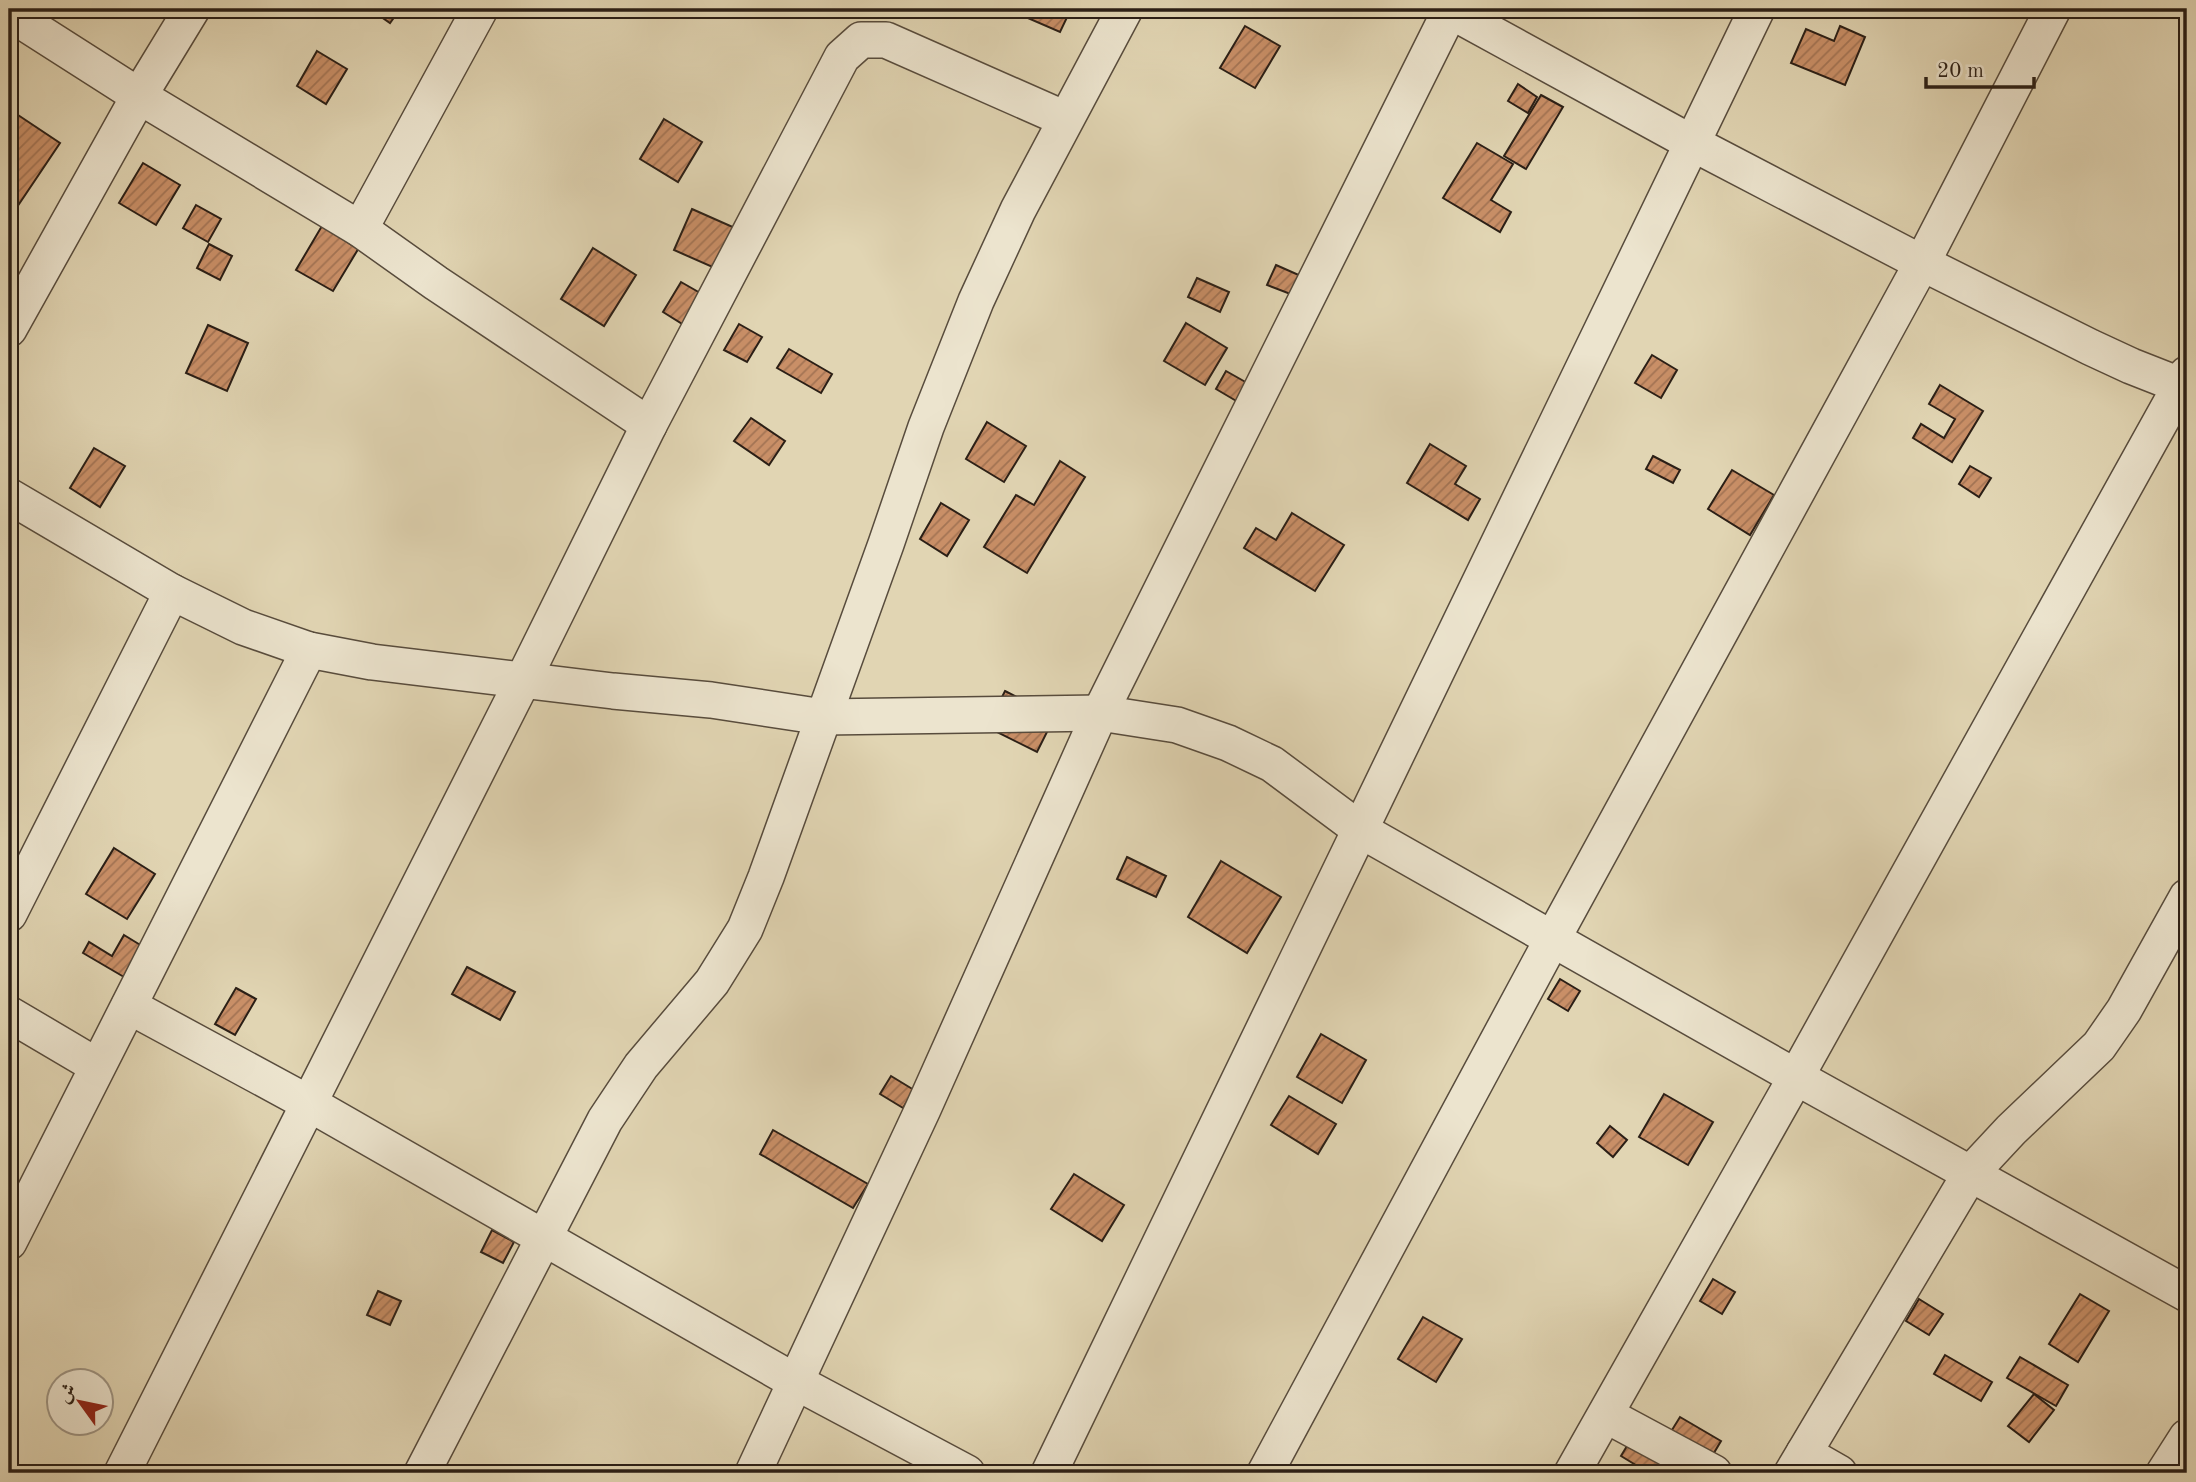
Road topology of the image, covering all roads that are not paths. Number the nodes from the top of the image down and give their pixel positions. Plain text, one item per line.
1 (192, 9) edge
2 (480, 9) edge
3 (1125, 9) edge
4 (1449, 9) edge
5 (1757, 9) edge
6 (2053, 9) edge
7 (9, 13) edge
8 (139, 96) junction
9 (1065, 119) junction
10 (1692, 143) junction
11 (360, 229) junction
12 (1922, 263) junction
13 (9, 329) edge
14 (2185, 382) edge
15 (649, 425) junction
16 (9, 496) edge
17 (172, 592) junction
18 (309, 650) junction
19 (523, 680) junction
20 (1100, 713) junction
21 (823, 718) junction
22 (1362, 831) junction
23 (2187, 897) edge
24 (9, 914) edge
25 (1552, 940) junction
26 (129, 1006) junction
27 (9, 1014) edge
28 (97, 1066) junction
29 (1796, 1077) junction
30 (310, 1104) junction
31 (1970, 1174) junction
32 (545, 1237) junction
33 (9, 1242) edge
34 (2187, 1294) edge
35 (796, 1382) junction
36 (1606, 1416) junction
37 (2187, 1437) edge
38 (1798, 1463) edge
39 (122, 1473) edge
40 (422, 1473) edge
41 (753, 1473) edge
42 (967, 1473) edge
43 (1049, 1473) edge
44 (1265, 1473) edge
45 (1572, 1473) edge
46 (1714, 1473) edge
47 (1839, 1473) edge
48 (2164, 1473) edge

1 - 8 street
2 - 11 street
3 - 9 street
4 - 10 street
4 - 20 street
5 - 10 street
6 - 12 street
7 - 8 street
8 - 11 street
8 - 13 street
9 - 15 street
9 - 21 street
10 - 12 street
10 - 22 street
11 - 15 street
12 - 14 street
12 - 25 street
14 - 29 street
15 - 19 street
16 - 17 street
17 - 18 street
17 - 24 street
18 - 19 street
18 - 26 street
19 - 21 street
19 - 30 street
20 - 21 street
20 - 22 street
20 - 35 street
21 - 32 street
22 - 25 street
22 - 43 street
23 - 31 street
25 - 29 street
25 - 44 street
26 - 28 street
26 - 30 street
27 - 28 street
28 - 33 street
29 - 31 street
29 - 36 street
30 - 32 street
30 - 39 street
31 - 34 street
31 - 38 street
32 - 35 street
32 - 40 street
35 - 41 street
35 - 42 street
36 - 45 street
36 - 46 street
37 - 48 street
38 - 47 street

